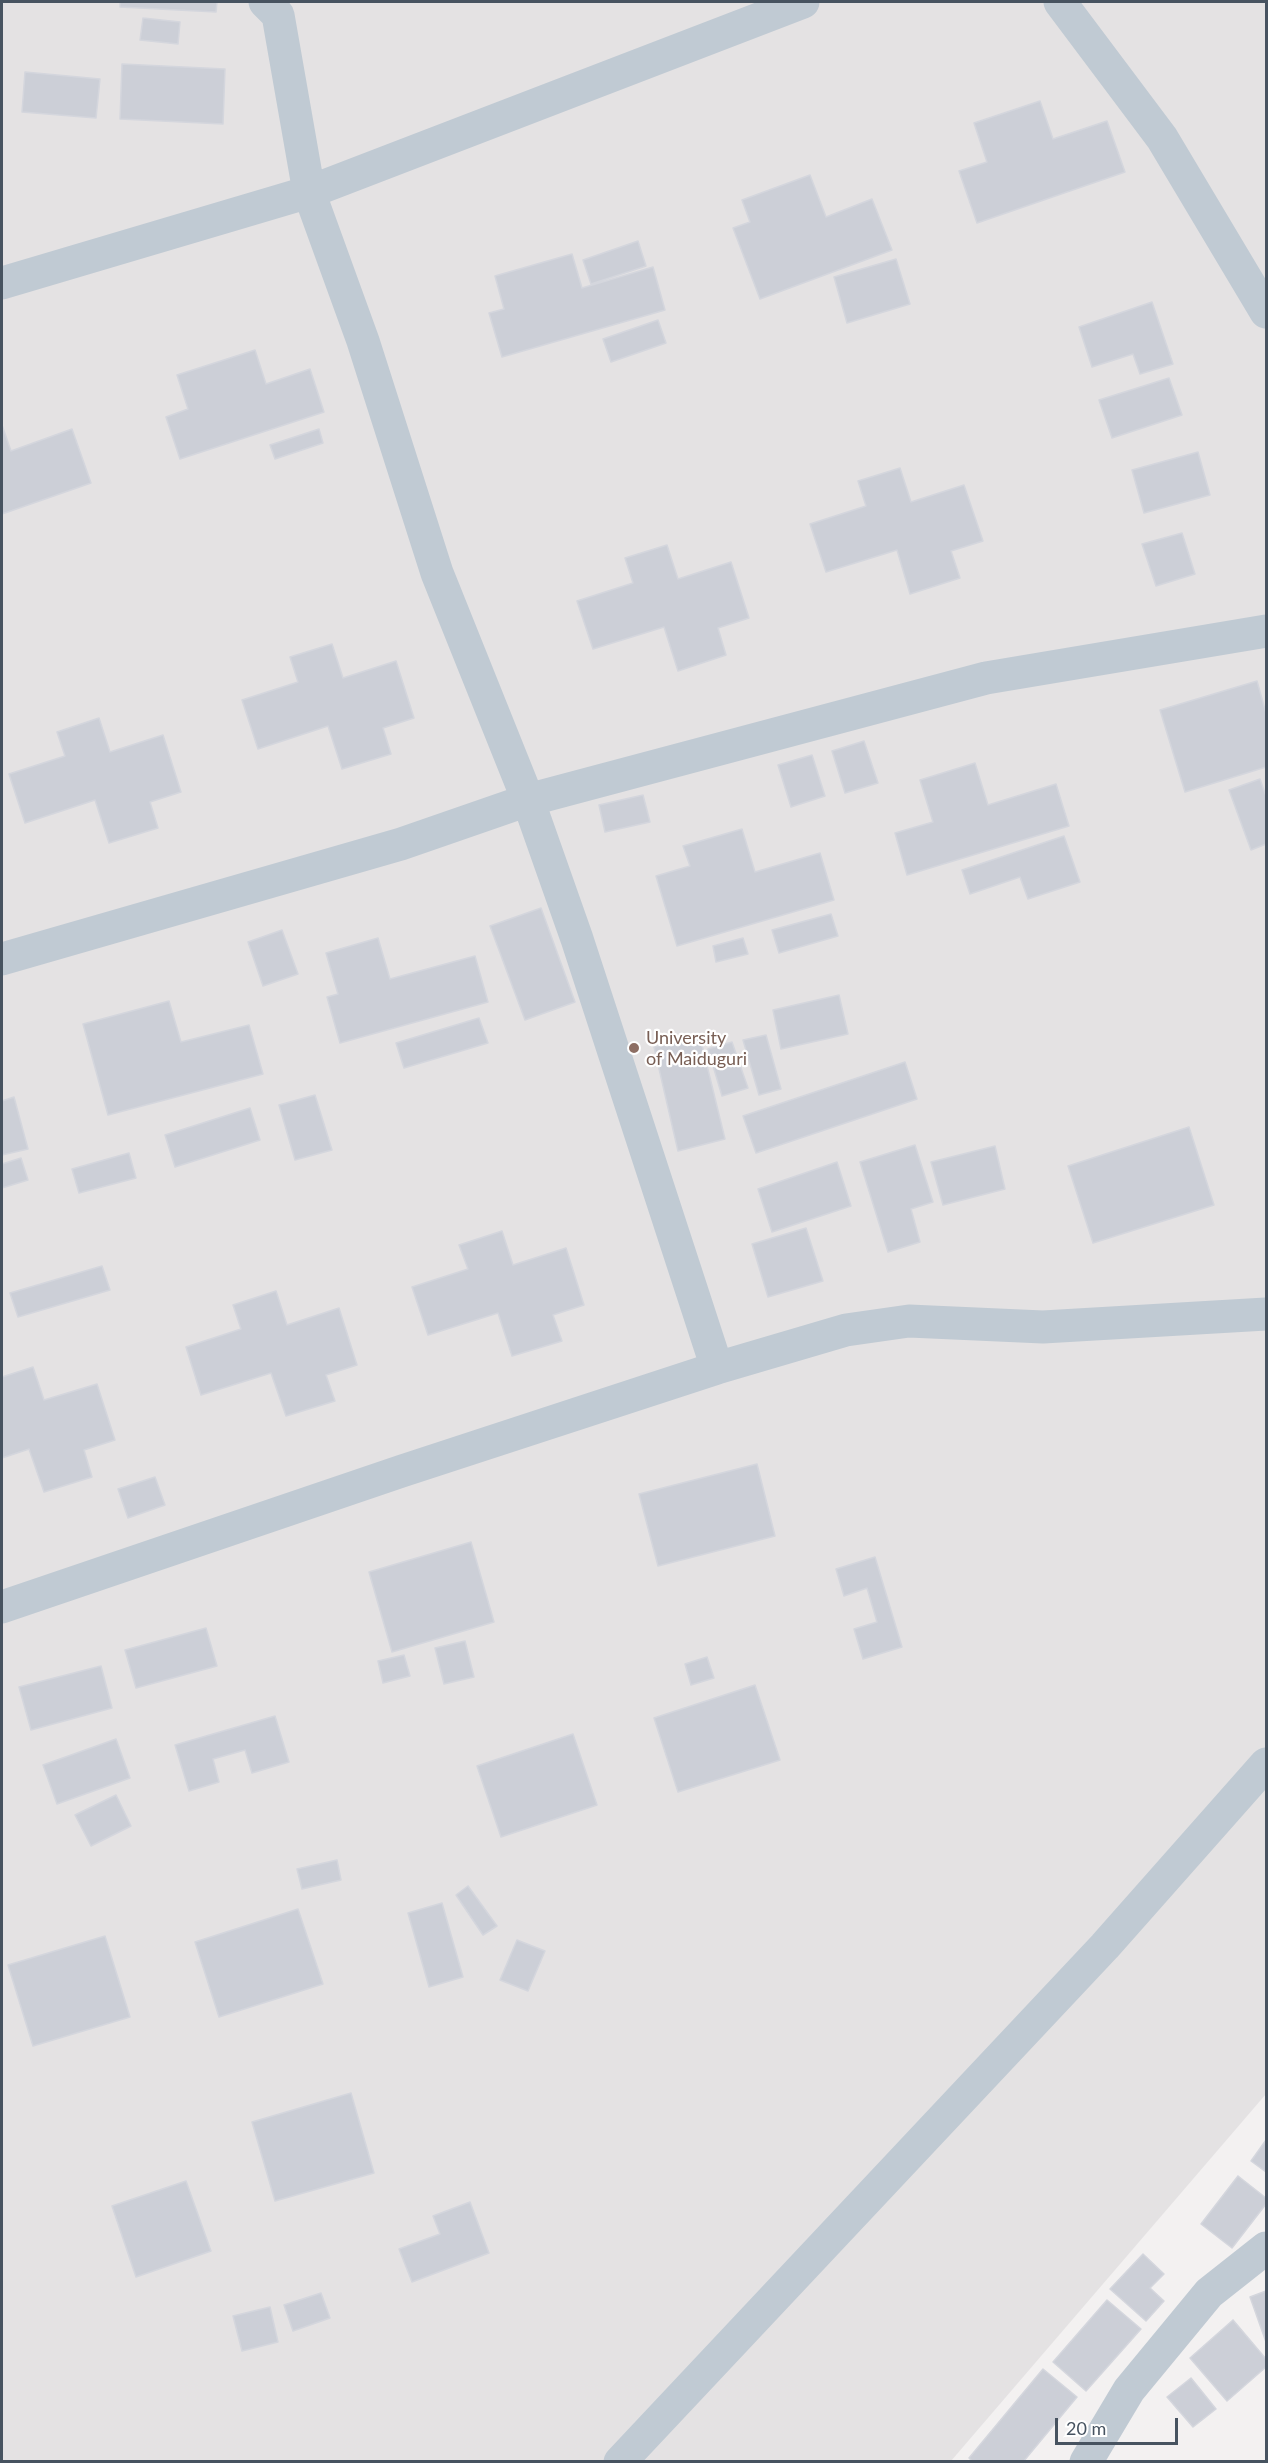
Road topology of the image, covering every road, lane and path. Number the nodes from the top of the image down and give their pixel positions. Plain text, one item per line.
1 (265, 2) edge
2 (803, 2) edge
3 (1060, 2) edge
4 (309, 192) junction
5 (2, 283) edge
6 (1266, 312) edge
7 (1266, 631) edge
8 (528, 800) junction
9 (2, 958) edge
10 (1266, 1314) edge
11 (717, 1368) junction
12 (2, 1607) edge
13 (1266, 1764) edge
14 (1266, 2248) edge
15 (620, 2462) edge
16 (1086, 2462) edge

1 - 4 street
2 - 4 street
3 - 6 street
4 - 5 street
4 - 8 street
7 - 8 street
8 - 9 street
8 - 11 street
10 - 11 street
11 - 12 street
13 - 15 street
14 - 16 street

